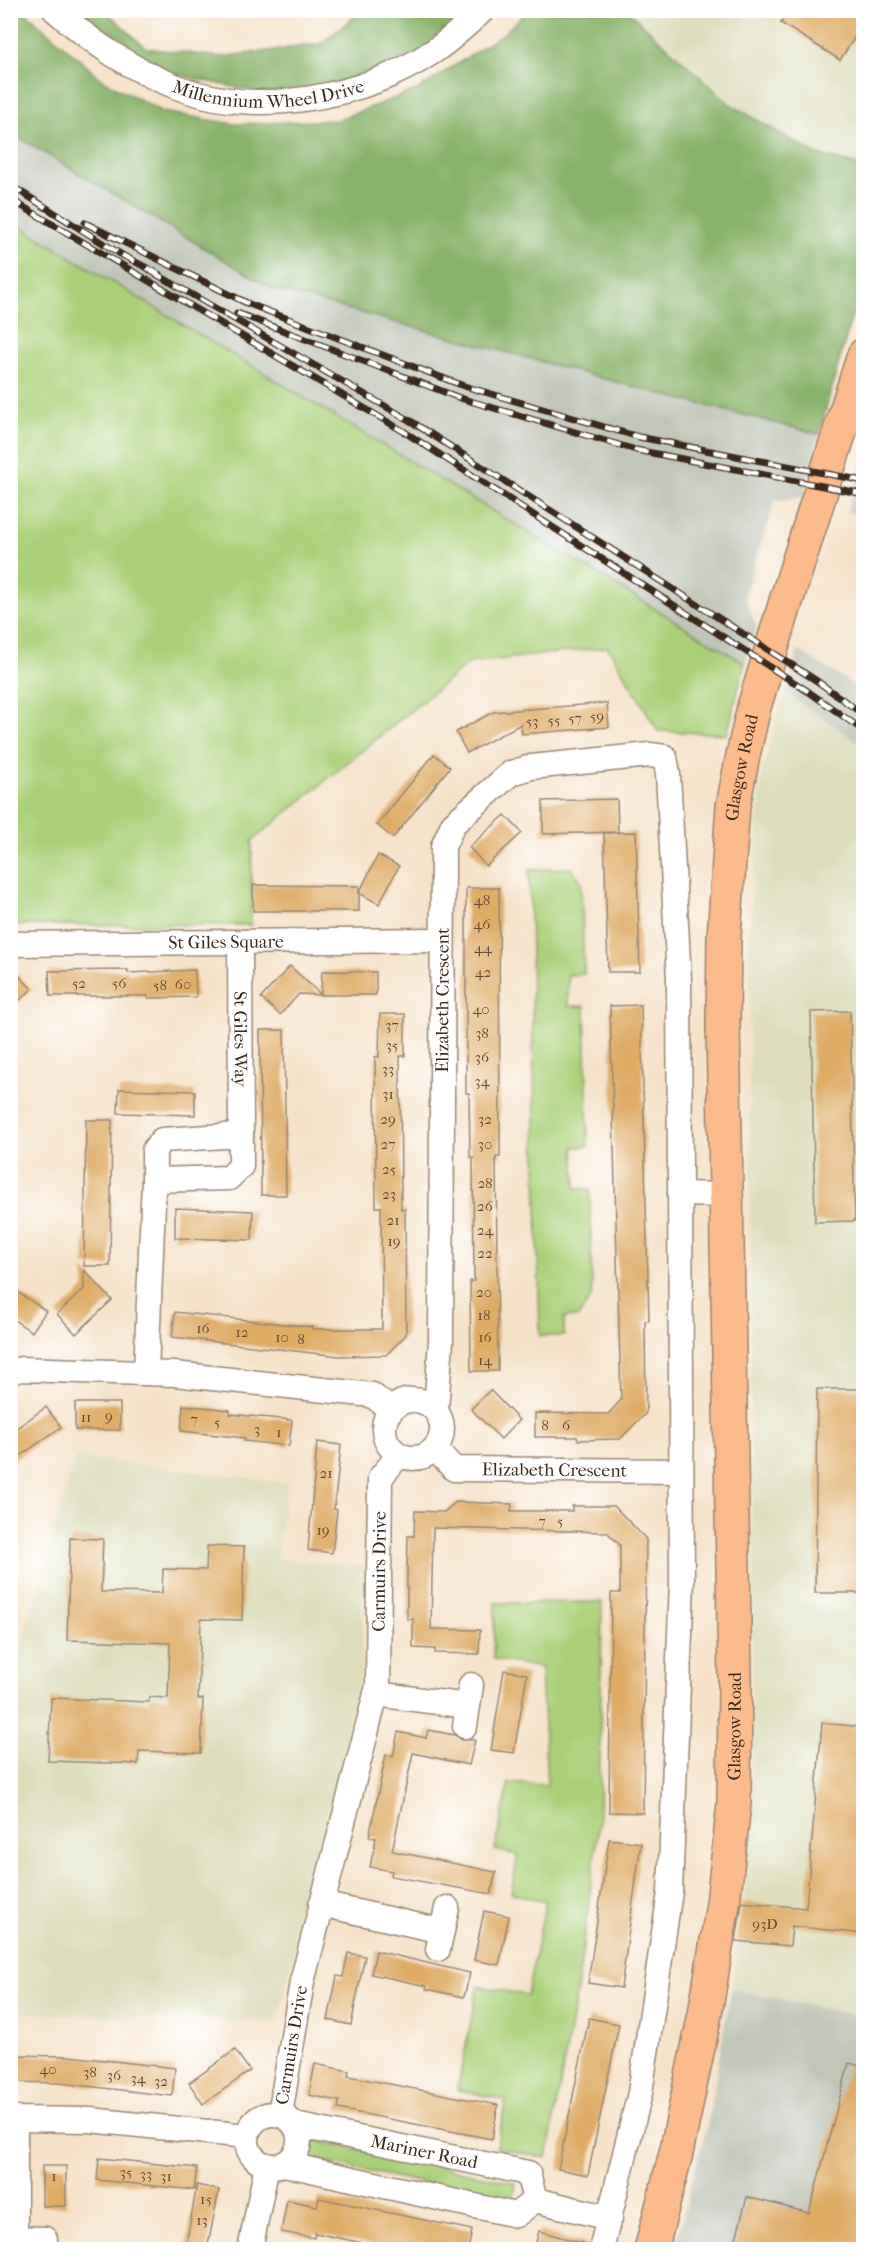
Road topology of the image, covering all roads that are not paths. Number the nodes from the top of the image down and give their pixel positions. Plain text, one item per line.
1 (55, 10) edge
2 (483, 10) edge
3 (864, 355) edge
4 (442, 940) junction
5 (240, 943) junction
6 (10, 944) edge
7 (241, 1135) junction
8 (154, 1180) junction
9 (680, 1194) junction
10 (725, 1195) junction
11 (10, 1372) edge
12 (146, 1373) junction
13 (391, 1410) junction
14 (436, 1410) junction
15 (435, 1449) junction
16 (399, 1455) junction
17 (681, 1471) junction
18 (376, 1694) junction
19 (468, 1706) dead end
20 (321, 1904) junction
21 (443, 1930) dead end
22 (13, 2119) edge
23 (287, 2119) junction
24 (247, 2136) junction
25 (276, 2164) junction
26 (535, 2200) junction
27 (610, 2218) junction
28 (45, 2239) dead end
29 (250, 2250) edge
30 (601, 2250) edge
31 (651, 2250) edge

1 - 2 street, Millennium Wheel Drive
3 - 10 main road, Glasgow Road
4 - 5 street, St Giles Square
4 - 9 street, Elizabeth Crescent
4 - 14 street, Elizabeth Crescent
5 - 6 street, St Giles Square
5 - 7 street, St Giles Way
7 - 8 street
7 - 8 street, St Giles Way
8 - 12 street
9 - 10 street
9 - 17 street
10 - 31 main road, Glasgow Road
11 - 12 street
12 - 13 street
13 - 14 street
13 - 16 street
14 - 15 street
15 - 16 street
15 - 17 street, Elizabeth Crescent
16 - 18 street, Carmuirs Drive
17 - 27 street
18 - 19 street
18 - 20 street, Carmuirs Drive
20 - 21 street
20 - 23 street, Carmuirs Drive
22 - 24 street
22 - 28 street
23 - 24 street, Carmuirs Drive
23 - 25 street, Carmuirs Drive
23 - 26 street, Mariner Road
24 - 25 street
25 - 26 street
25 - 29 street, Carmuirs Drive
26 - 27 street
27 - 30 street

